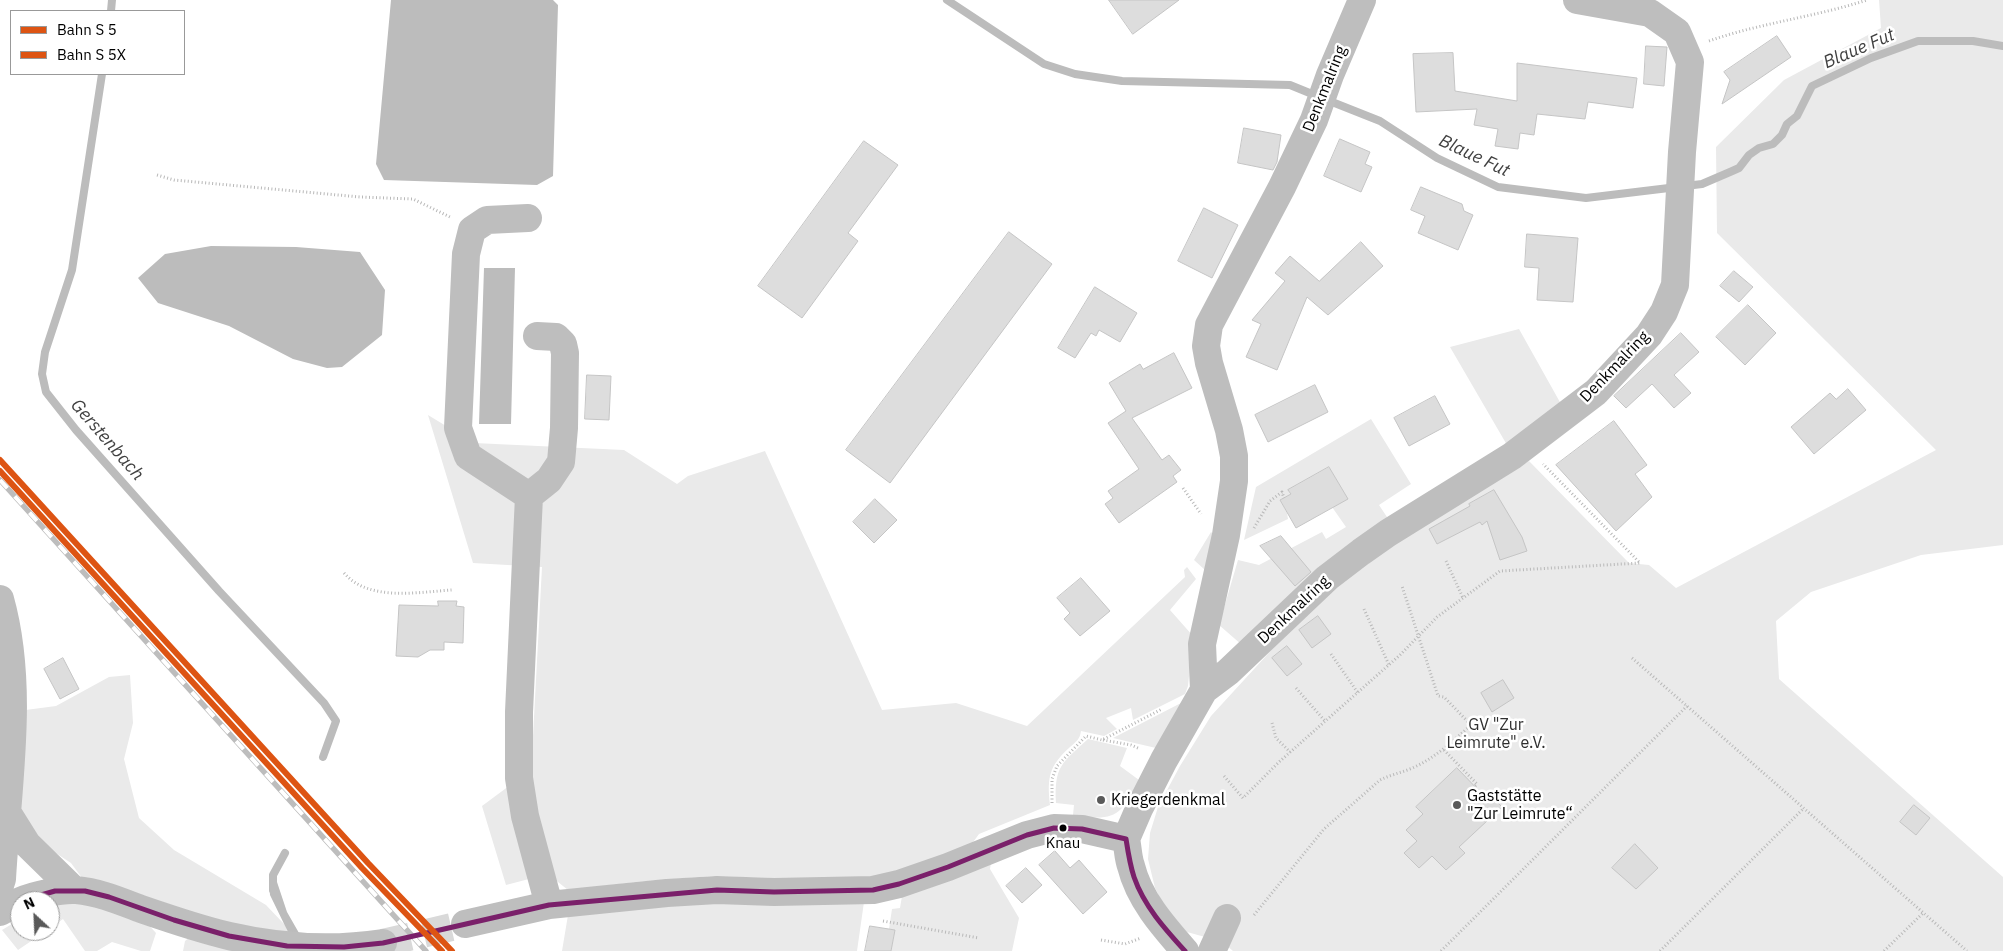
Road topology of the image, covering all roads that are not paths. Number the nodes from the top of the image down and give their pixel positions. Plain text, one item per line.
1 (1362, 0) edge
2 (1578, 0) edge
3 (1652, 6) edge
4 (528, 218) dead end
5 (537, 336) dead end
6 (529, 496) junction
7 (0, 600) edge
8 (1201, 696) junction
9 (7, 812) junction
10 (1126, 839) junction
11 (0, 885) edge
12 (74, 890) junction
13 (60, 892) edge
14 (549, 905) junction
15 (1240, 917) road end
16 (464, 924) tunnel mouth
17 (264, 946) edge
18 (367, 947) tunnel mouth
19 (1185, 951) edge
20 (1212, 951) edge

1 - 8 street, Denkmalring
2 - 3 street, Denkmalring
3 - 8 street, Denkmalring
4 - 6 street
5 - 6 street
6 - 14 street
7 - 9 street
8 - 10 street, Denkmalring
9 - 11 street
9 - 12 street
10 - 14 street
10 - 19 street
12 - 13 street
12 - 17 street
14 - 16 street
15 - 20 street
17 - 18 street

